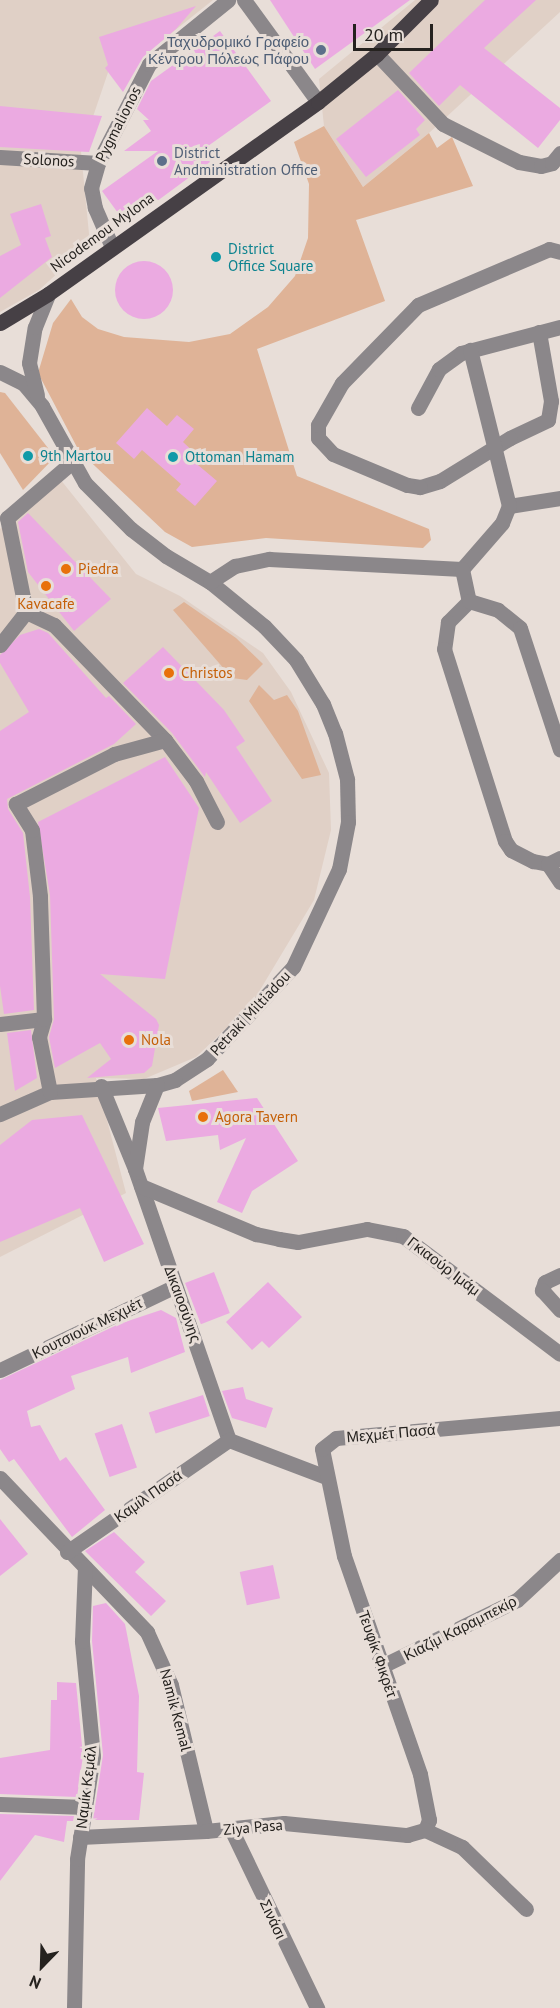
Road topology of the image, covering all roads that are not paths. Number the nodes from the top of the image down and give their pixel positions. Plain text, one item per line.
1 (228, 0) edge
2 (244, 0) edge
3 (431, 0) edge
4 (377, 54) junction
5 (318, 102) junction
6 (560, 153) edge
7 (0, 157) edge
8 (98, 163) junction
9 (112, 247) junction
10 (560, 252) edge
11 (48, 294) junction
12 (0, 323) edge
13 (560, 327) edge
14 (539, 332) junction
15 (470, 350) junction
16 (0, 372) edge
17 (42, 406) junction
18 (418, 408) dead end
19 (495, 447) junction
20 (71, 463) junction
21 (560, 498) edge
22 (509, 506) junction
23 (462, 569) junction
24 (210, 582) junction
25 (469, 601) junction
26 (26, 612) junction
27 (0, 645) edge
28 (165, 740) junction
29 (560, 750) edge
30 (217, 822) dead end
31 (554, 861) edge
32 (560, 882) edge
33 (44, 1019) junction
34 (0, 1024) edge
35 (157, 1085) junction
36 (101, 1086) junction
37 (50, 1092) junction
38 (0, 1114) edge
39 (135, 1169) junction
40 (141, 1186) junction
41 (560, 1275) edge
42 (175, 1286) junction
43 (560, 1310) edge
44 (560, 1354) edge
45 (0, 1370) edge
46 (560, 1418) edge
47 (229, 1440) junction
48 (326, 1477) junction
49 (0, 1478) edge
50 (67, 1552) junction
51 (560, 1560) edge
52 (85, 1567) junction
53 (382, 1666) junction
54 (0, 1804) edge
55 (85, 1807) junction
56 (231, 1829) junction
57 (424, 1830) junction
58 (206, 1832) junction
59 (80, 1837) junction
60 (526, 1909) dead end
61 (309, 2004) edge
62 (74, 2008) edge

1 - 8 street, Pygmalionos
2 - 5 street
3 - 4 main road, Nicodemou Mylona
4 - 5 main road, Nicodemou Mylona
4 - 6 street
5 - 9 main road, Nicodemou Mylona
7 - 8 street, Solonos
8 - 9 street, Pygmalionos
9 - 11 main road, Nicodemou Mylona
10 - 19 street
11 - 12 main road, Nicodemou Mylona
11 - 17 street
13 - 14 street
14 - 15 street
14 - 19 street
15 - 18 street
15 - 19 street
16 - 17 street, Petraki Miltiadou
17 - 20 street, Petraki Miltiadou
19 - 22 street
20 - 24 street, Petraki Miltiadou
20 - 26 street
21 - 22 street
22 - 23 street
23 - 24 street
23 - 25 street
24 - 35 street, Petraki Miltiadou
25 - 29 street
25 - 31 street
26 - 27 street
26 - 28 street
28 - 30 street
28 - 33 street
31 - 32 street
33 - 34 street
33 - 37 street
35 - 36 street, Petraki Miltiadou
35 - 39 street, Δικαιοσύνης
36 - 37 street, Petraki Miltiadou
36 - 39 street, Δικαιοσύνης
37 - 38 street, Petraki Miltiadou
39 - 40 street, Δικαιοσύνης
40 - 42 street, Δικαιοσύνης
40 - 44 street, Γκιαούρ Ιμάμ
41 - 43 street
42 - 45 street, Κουτσιούκ Μεχμέτ
42 - 47 street, Δικαιοσύνης
46 - 48 street, Μεχμέτ Πασά
47 - 48 street
47 - 50 street, Καμίλ Πασά
48 - 53 street, Τευφίκ Φικρέτ
49 - 50 street
50 - 52 street, Namik Kemal
51 - 53 street, Κιαζίμ Καραμπεκίρ
52 - 55 street, Ναμίκ Κεμάλ
52 - 58 street, Namik Kemal
53 - 57 street, Τευφίκ Φικρέτ
54 - 55 street
55 - 59 street, Ναμίκ Κεμάλ
56 - 57 street, Ziya Pasa
56 - 58 street, Ziya Pasa
56 - 61 street, Σινάσι
57 - 60 street
58 - 59 street, Ziya Pasa
59 - 62 street, Ναμίκ Κεμάλ

